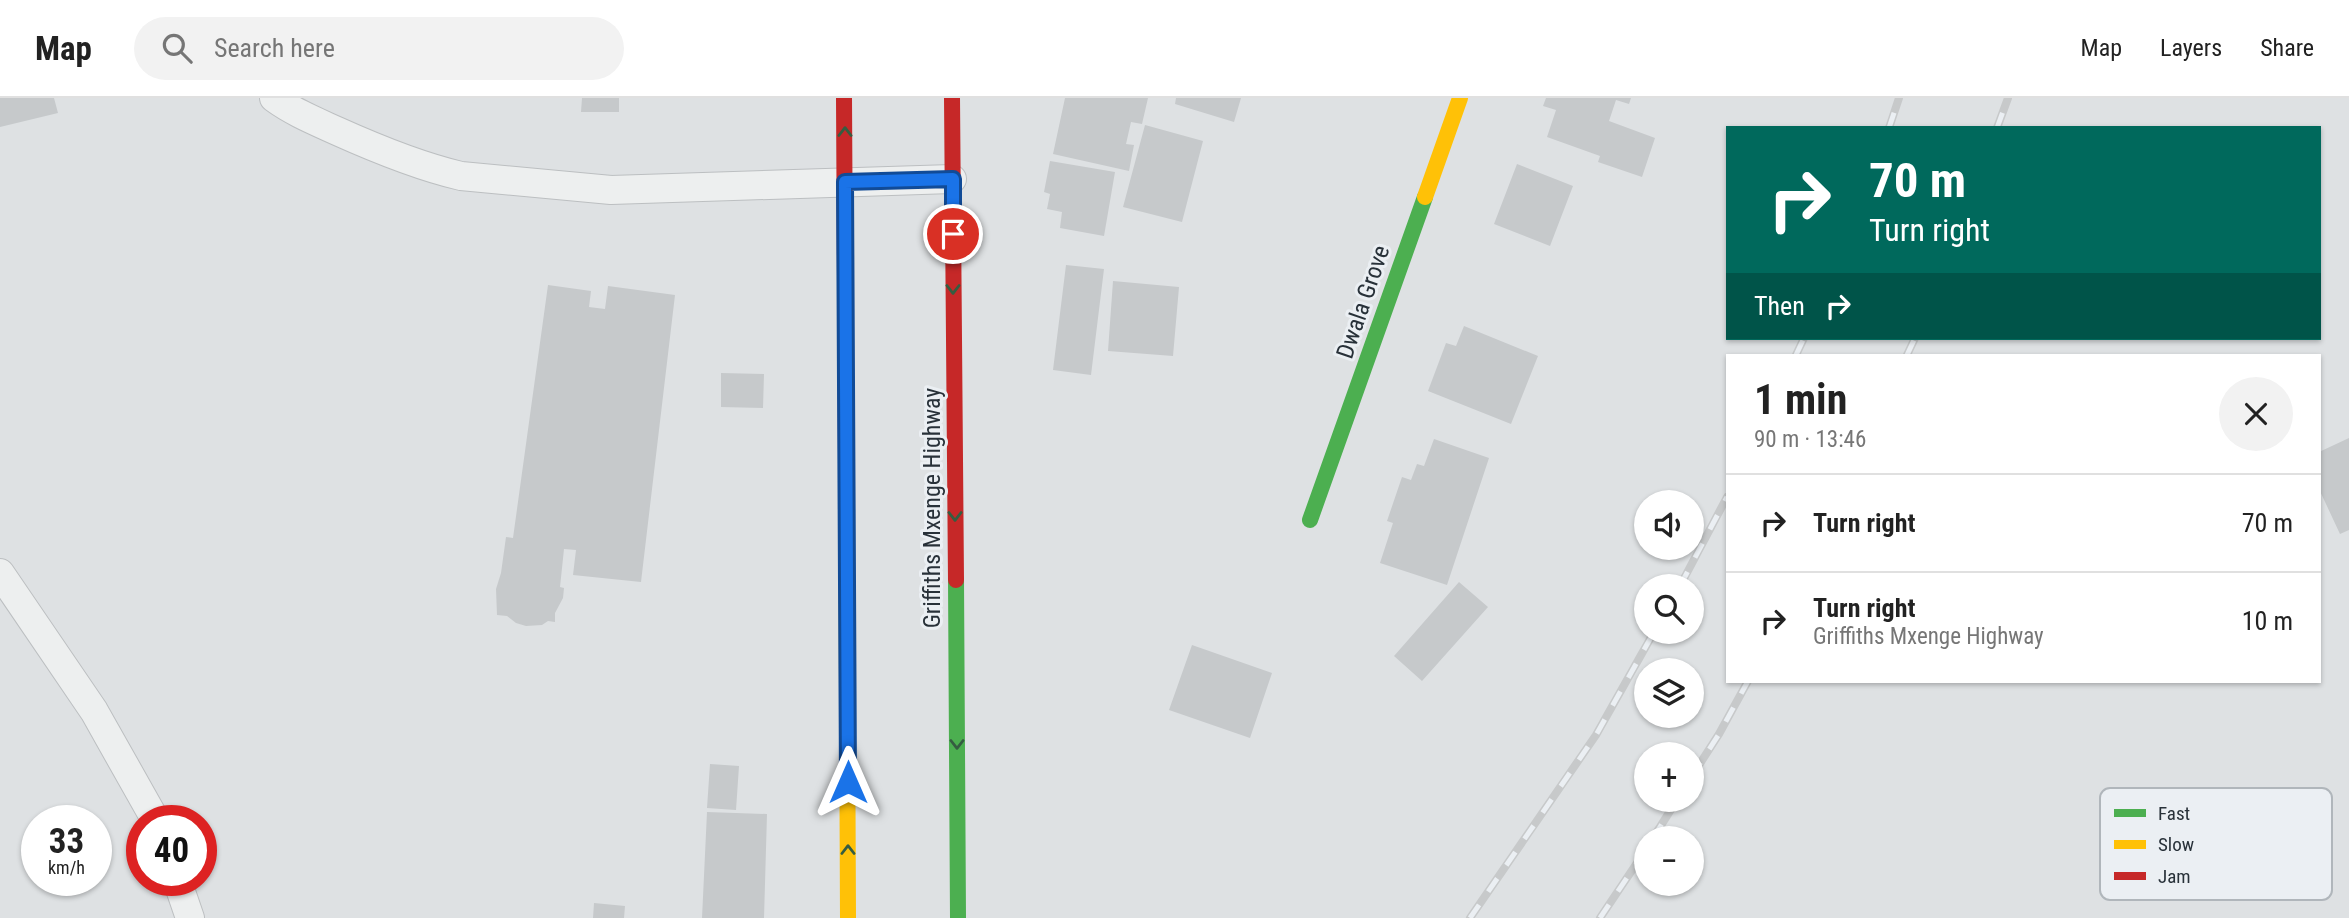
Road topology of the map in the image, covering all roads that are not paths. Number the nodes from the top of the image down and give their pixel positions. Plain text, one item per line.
1 (274, 98) edge
2 (844, 98) edge
3 (952, 98) edge
4 (1460, 98) edge
5 (953, 179) junction
6 (845, 182) junction
7 (1310, 520) dead end
8 (0, 573) edge
9 (147, 805) edge
10 (182, 896) edge
11 (190, 918) edge
12 (848, 918) edge
13 (958, 918) edge

1 - 6 lane
6 -> 2 street
3 - 5 street, Griffiths Mxenge Highway
4 - 7 street, Dwala Grove
5 - 6 lane
5 -> 13 street, Griffiths Mxenge Highway
12 -> 6 street
8 - 9 lane
10 - 11 lane

